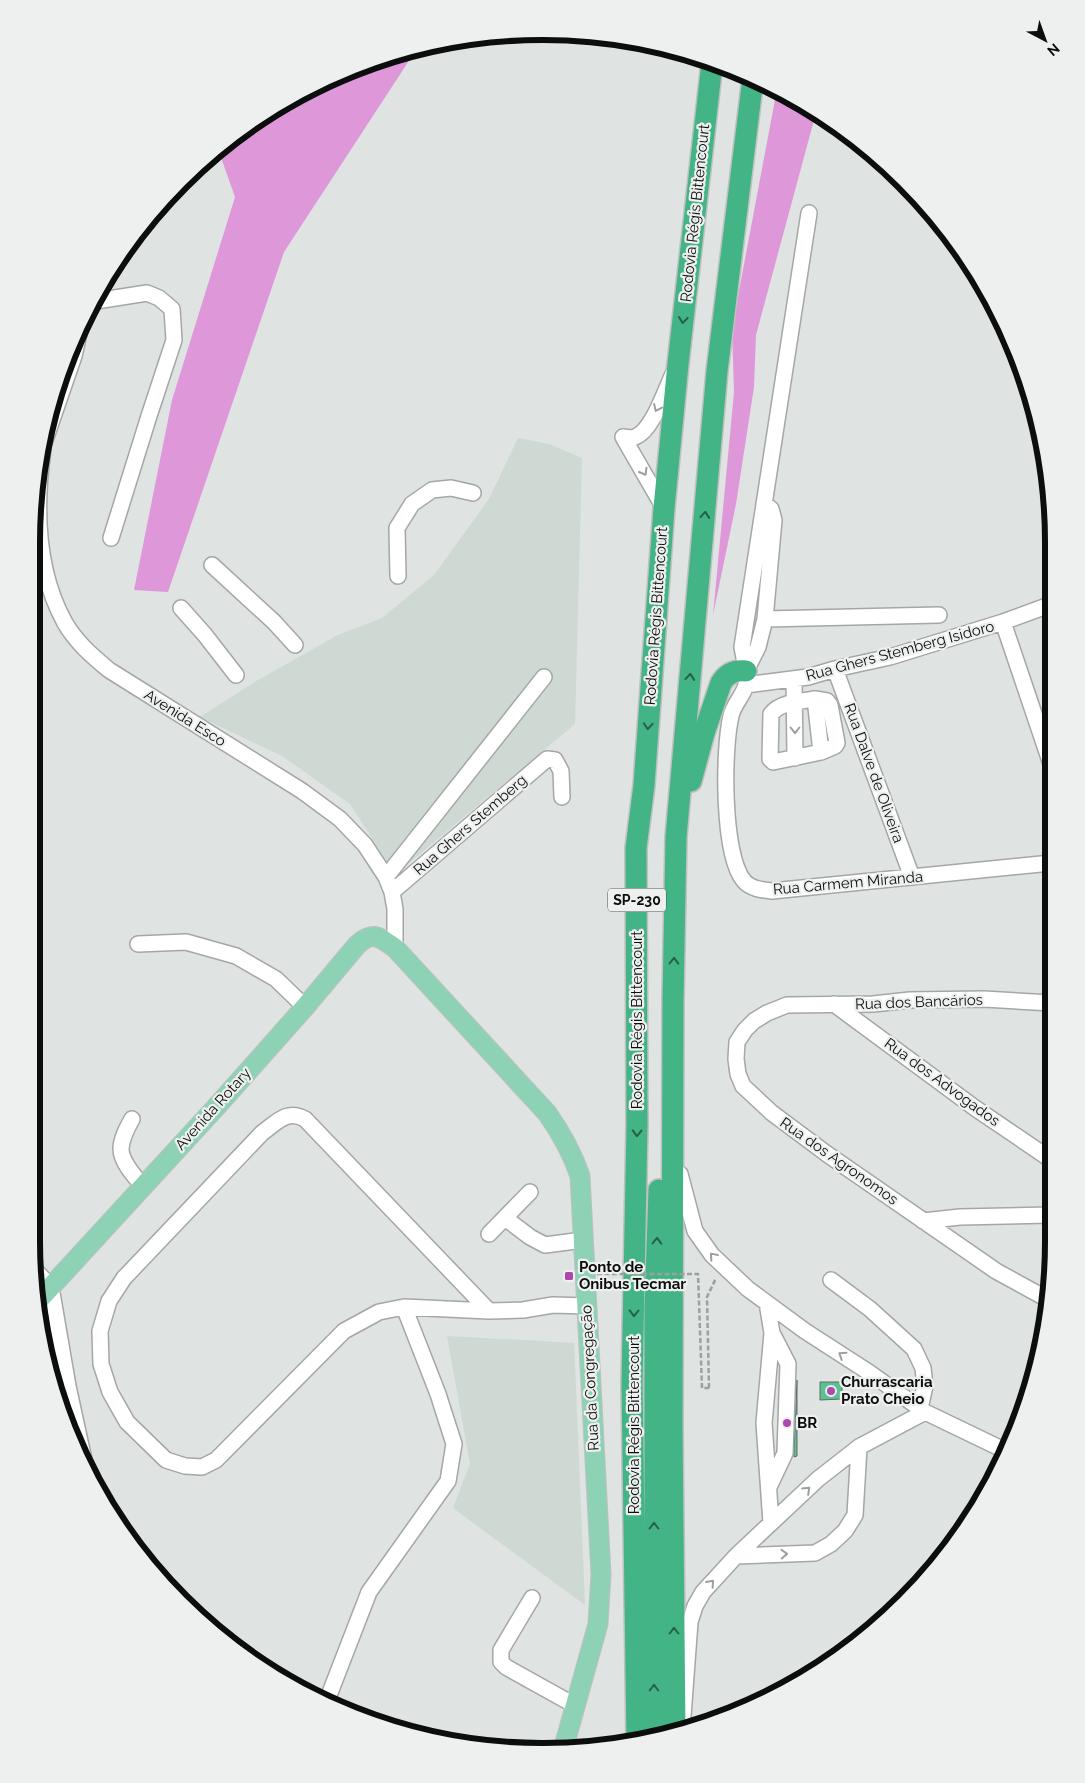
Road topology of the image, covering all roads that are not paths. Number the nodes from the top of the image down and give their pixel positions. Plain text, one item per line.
1 (711, 70) edge
2 (752, 86) edge
3 (809, 213) dead end
4 (102, 301) edge
5 (678, 364) junction
6 (473, 493) dead end
7 (764, 503) junction
8 (664, 508) junction
9 (40, 533) edge
10 (111, 538) dead end
11 (44, 563) junction
12 (212, 565) dead end
13 (40, 572) edge
14 (398, 576) dead end
15 (1045, 607) edge
16 (181, 608) dead end
17 (939, 614) dead end
18 (765, 619) junction
19 (1003, 622) junction
20 (295, 645) dead end
21 (836, 669) junction
22 (236, 675) dead end
23 (544, 677) dead end
24 (746, 678) junction
25 (794, 679) junction
26 (795, 702) junction
27 (1045, 746) edge
28 (795, 758) junction
29 (562, 798) dead end
30 (676, 837) junction
31 (1045, 865) edge
32 (912, 877) junction
33 (386, 878) junction
34 (392, 892) junction
35 (138, 944) dead end
36 (395, 948) junction
37 (673, 1000) junction
38 (834, 1004) junction
39 (787, 1005) joint
40 (1045, 1005) edge
41 (305, 1007) junction
42 (132, 1119) dead end
43 (673, 1125) junction
44 (1045, 1156) edge
45 (680, 1174) junction
46 (143, 1186) junction
47 (530, 1192) dead end
48 (1045, 1214) edge
49 (505, 1218) junction
50 (923, 1221) junction
51 (489, 1234) dead end
52 (583, 1240) junction
53 (41, 1276) edge
54 (831, 1280) dead end
55 (51, 1287) junction
56 (43, 1295) edge
57 (1042, 1296) edge
58 (767, 1304) junction
59 (586, 1306) junction
60 (404, 1307) junction
61 (489, 1311) junction
62 (772, 1333) junction
63 (923, 1410) junction
64 (78, 1434) edge
65 (859, 1448) junction
66 (1000, 1448) edge
67 (769, 1489) junction
68 (772, 1523) junction
69 (736, 1556) junction
70 (673, 1565) junction
71 (532, 1598) dead end
72 (329, 1695) edge
73 (576, 1706) junction
74 (682, 1723) edge
75 (675, 1725) edge
76 (655, 1730) edge
77 (637, 1734) edge
78 (565, 1742) edge

1 -> 5 highway, Rodovia Régis Bittencourt / SP-230
30 -> 2 highway, SP-230
3 - 7 street
4 - 10 street
5 - 8 highway, Rodovia Régis Bittencourt / SP-230
5 -> 8 street
6 - 14 street
7 - 18 street, Rua Carmem Miranda
7 - 24 street
8 -> 77 highway, Rodovia Régis Bittencourt / SP-230
9 - 11 street, Avenida Esco
11 - 13 street
11 - 33 street, Avenida Esco
12 - 20 street
15 - 19 street, Rua Ghers Stemberg Isidoro
16 - 22 street
17 - 18 street
18 - 24 street, Rua Carmem Miranda
19 - 21 street, Rua Ghers Stemberg Isidoro
19 - 27 street
21 - 25 street, Rua Ghers Stemberg Isidoro
21 - 32 street, Rua Dalve de Oliveira
23 - 33 street
24 - 25 street, Rua Ghers Stemberg Isidoro
24 - 30 highway
24 - 32 street, Rua Carmem Miranda
25 - 26 street
26 -> 28 street
26 - 28 street
26 - 28 street
29 - 34 street, Rua Ghers Stemberg
37 -> 30 highway, SP-230
31 - 32 street, Rua Carmem Miranda
33 - 34 street, Avenida Esco
34 - 36 street, Avenida Esco
35 - 41 street
36 - 41 main road, Avenida Rotary
36 - 52 main road, Rua da Congregação
37 - 43 highway, SP-230
76 -> 37 highway
38 - 39 street, Rua dos Bancários
38 - 40 street, Rua dos Bancários
38 - 44 street, Rua dos Advogados
39 - 50 street, Rua dos Agronomos
41 - 46 main road, Avenida Rotary
42 - 46 street
43 - 45 highway
43 - 70 highway, SP-230
58 -> 45 street
45 - 70 highway
46 - 55 main road, Avenida Rotary
47 - 49 street
48 - 50 street
49 - 51 street
49 - 52 street
50 - 57 street
52 - 59 main road, Rua da Congregação
53 - 55 street
54 - 63 street
55 - 56 main road, Avenida Rotary
55 - 64 street
58 - 62 street
63 -> 58 street
59 - 61 street
59 - 73 main road, Rua da Congregação
60 - 61 street
60 - 61 street
60 - 72 street
62 - 67 street
62 - 67 street
63 - 65 street
63 - 66 street
68 -> 65 street
69 -> 65 street
67 - 68 street
68 - 69 street
74 -> 69 street
75 -> 70 highway, SP-230
71 - 73 street
73 - 78 main road, Rua da Congregação

